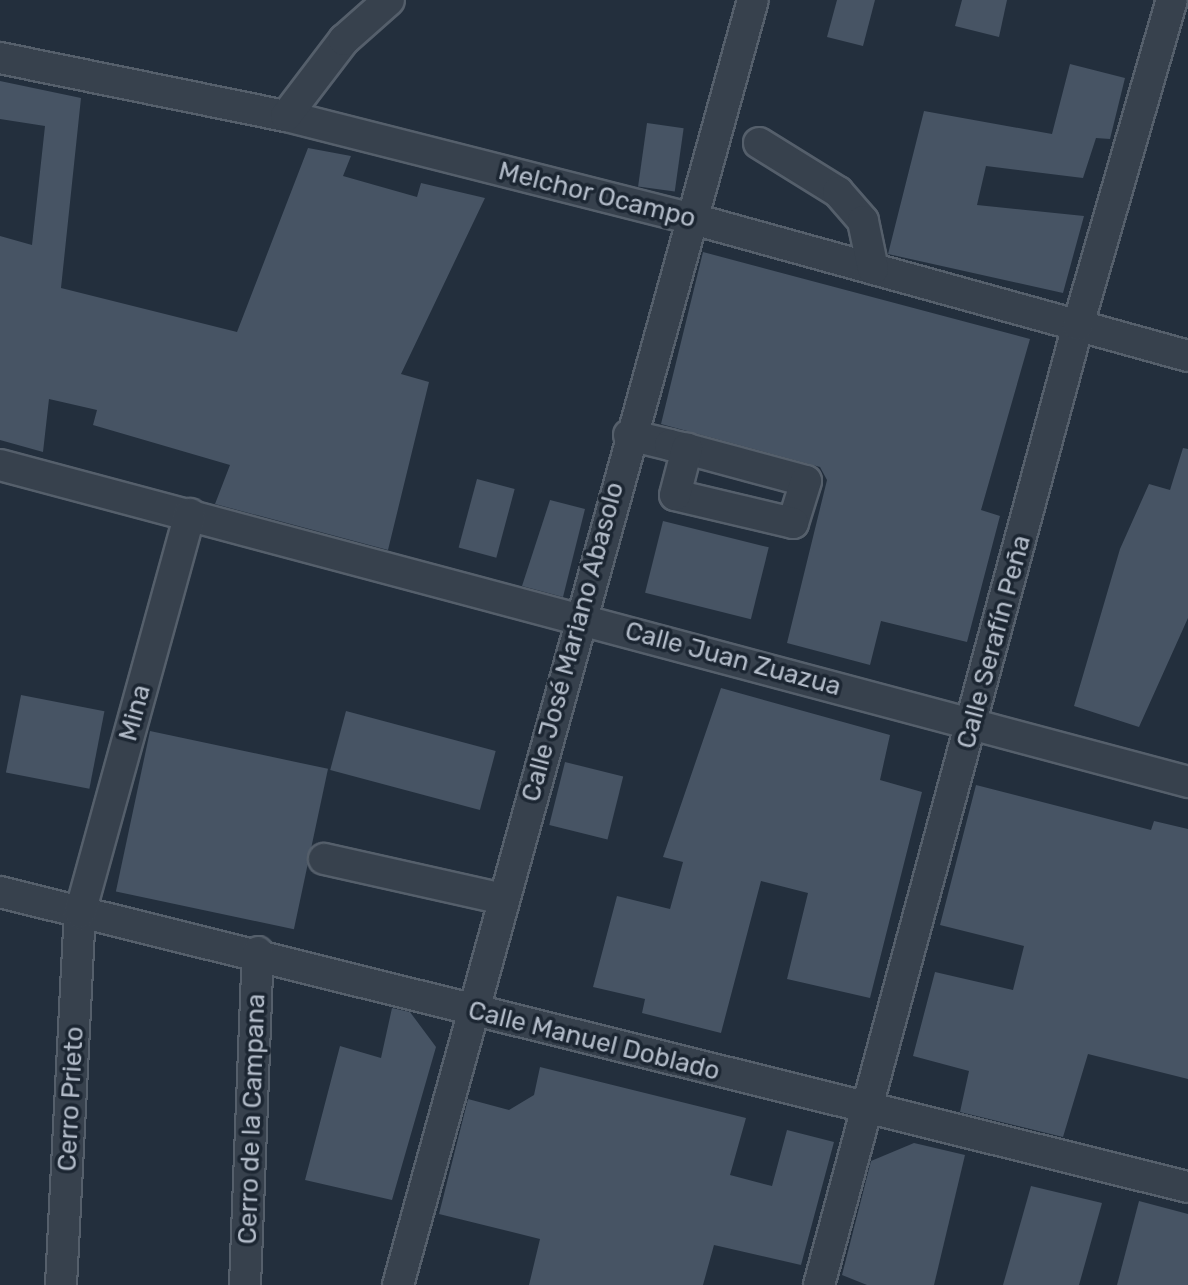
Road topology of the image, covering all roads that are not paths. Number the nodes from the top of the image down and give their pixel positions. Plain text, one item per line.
1 (389, 0) edge
2 (753, 0) edge
3 (1172, 0) edge
4 (0, 58) edge
5 (286, 116) junction
6 (759, 143) dead end
7 (693, 219) junction
8 (873, 269) junction
9 (1078, 325) junction
10 (1188, 356) edge
11 (629, 435) junction
12 (687, 449) dead end
13 (0, 465) edge
14 (190, 514) junction
15 (579, 617) junction
16 (972, 725) junction
17 (1188, 782) edge
18 (324, 859) dead end
19 (0, 892) edge
20 (503, 899) junction
21 (80, 913) junction
22 (258, 952) junction
23 (472, 1011) junction
24 (871, 1109) junction
25 (1188, 1187) edge
26 (61, 1285) edge
27 (245, 1285) edge
28 (398, 1285) edge
29 (819, 1285) edge

1 - 5 street
2 - 7 street, Calle José Mariano Abasolo
3 - 9 street, Calle Serafín Peña
4 - 5 street, Melchor Ocampo
5 - 7 street, Melchor Ocampo
6 - 8 street
7 - 8 street, Melchor Ocampo
7 - 11 street, Calle José Mariano Abasolo
8 - 9 street, Melchor Ocampo
9 - 10 street, Melchor Ocampo
9 - 16 street, Calle Serafín Peña
11 - 12 street
11 - 15 street, Calle José Mariano Abasolo
13 - 14 street, Calle Juan Zuazua
14 - 15 street, Calle Juan Zuazua
14 - 21 street, Mina
15 - 16 street, Calle Juan Zuazua
15 - 20 street, Calle José Mariano Abasolo
16 - 17 street, Calle Juan Zuazua
16 - 24 street, Calle Serafín Peña
18 - 20 street
19 - 21 street, Calle Manuel Doblado
20 - 23 street, Calle José Mariano Abasolo
21 - 22 street, Calle Manuel Doblado
21 - 26 street, Cerro Prieto
22 - 23 street, Calle Manuel Doblado
22 - 27 street, Cerro de la Campana
23 - 24 street, Calle Manuel Doblado
23 - 28 street, Calle José Mariano Abasolo
24 - 25 street, Calle Manuel Doblado
24 - 29 street, Calle Serafín Peña

